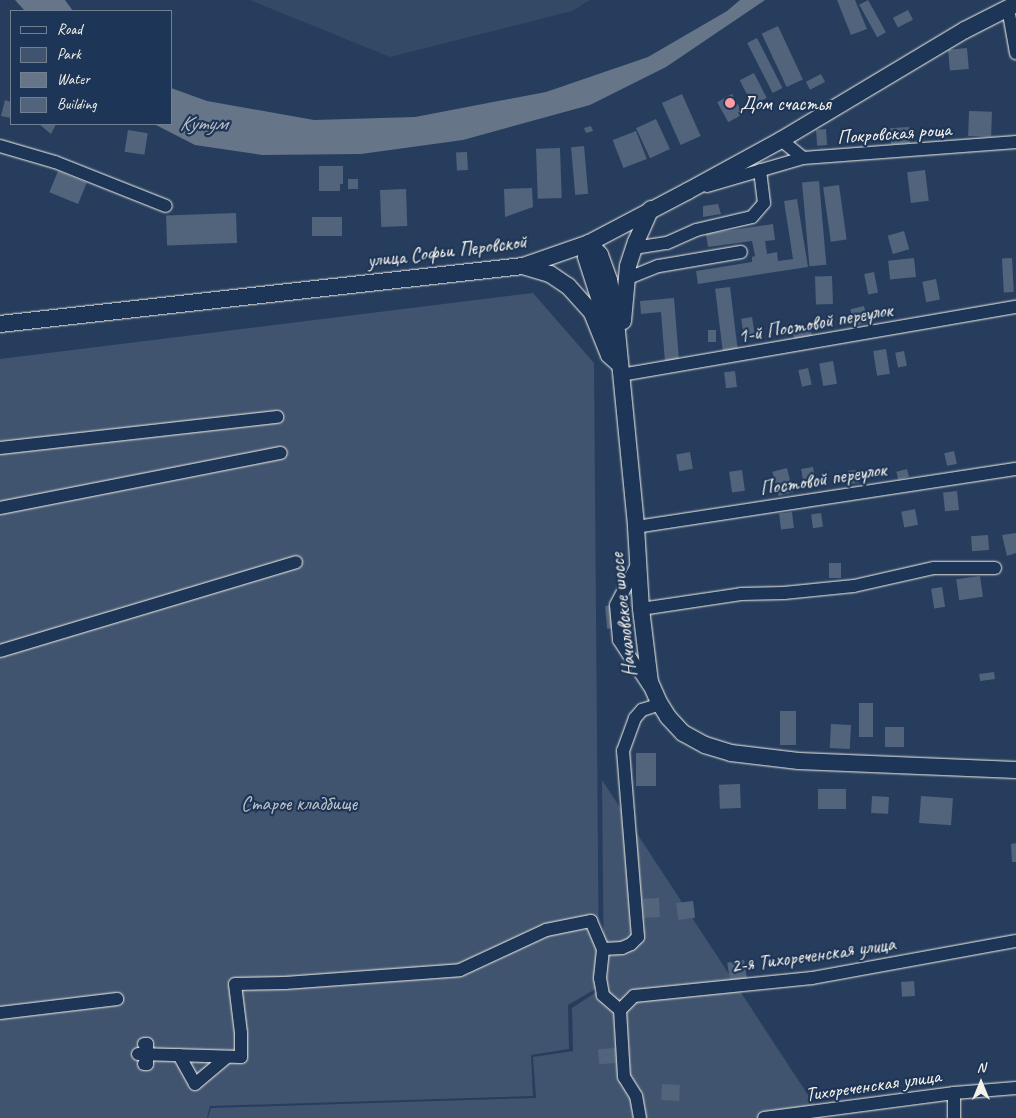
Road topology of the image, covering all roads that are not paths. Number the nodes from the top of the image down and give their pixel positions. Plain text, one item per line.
1 (1012, 6) edge
2 (1016, 53) edge
3 (780, 140) junction
4 (1016, 142) edge
5 (0, 146) edge
6 (803, 158) junction
7 (760, 170) junction
8 (688, 191) junction
9 (166, 206) dead end
10 (652, 209) junction
11 (589, 244) junction
12 (634, 248) junction
13 (741, 252) dead end
14 (523, 266) junction
15 (626, 279) junction
16 (1016, 307) edge
17 (0, 324) edge
18 (620, 370) junction
19 (278, 418) dead end
20 (0, 448) edge
21 (281, 453) dead end
22 (1016, 468) edge
23 (0, 508) edge
24 (636, 527) junction
25 (296, 562) dead end
26 (638, 563) junction
27 (995, 568) dead end
28 (641, 609) junction
29 (0, 651) edge
30 (658, 700) junction
31 (1016, 770) edge
32 (1016, 941) edge
33 (603, 949) junction
34 (117, 1000) dead end
35 (620, 1010) junction
36 (0, 1013) edge
37 (143, 1054) dead end
38 (179, 1055) junction
39 (227, 1057) junction
40 (1016, 1088) edge
41 (954, 1093) junction
42 (640, 1118) edge
43 (764, 1118) edge
44 (954, 1118) edge

1 - 2 street
1 - 3 main road, улица Софьи Перовской
3 - 6 street
3 - 8 main road, улица Софьи Перовской
4 - 6 street, Покровская роща
5 - 9 street
6 - 7 street, Покровская роща
7 - 8 street, Покровская роща
7 - 12 street
8 - 10 main road, улица Софьи Перовской
10 - 11 main road, улица Софьи Перовской
10 - 12 main road
11 - 14 main road, улица Софьи Перовской
11 - 18 main road, Началовское шоссе
12 - 15 main road
13 - 15 street
14 - 17 main road, улица Софьи Перовской
14 - 18 main road
15 - 18 main road
16 - 18 street, 1-й Постовой переулок
18 - 24 main road, Началовское шоссе
19 - 20 street
21 - 23 street
22 - 24 street, Постовой переулок
24 - 26 main road, Началовское шоссе
25 - 29 street
26 - 28 main road, Началовское шоссе
26 - 30 street
27 - 28 street
28 - 30 main road, Началовское шоссе
30 - 31 main road, Началовское шоссе
30 - 33 street
32 - 35 street, 2-я Тихореченская улица
33 - 35 street
33 - 39 street
34 - 36 street
35 - 42 street
37 - 38 street
38 - 39 street
38 - 39 street
40 - 41 street, Тихореченская улица
41 - 43 street, Тихореченская улица
41 - 44 street

